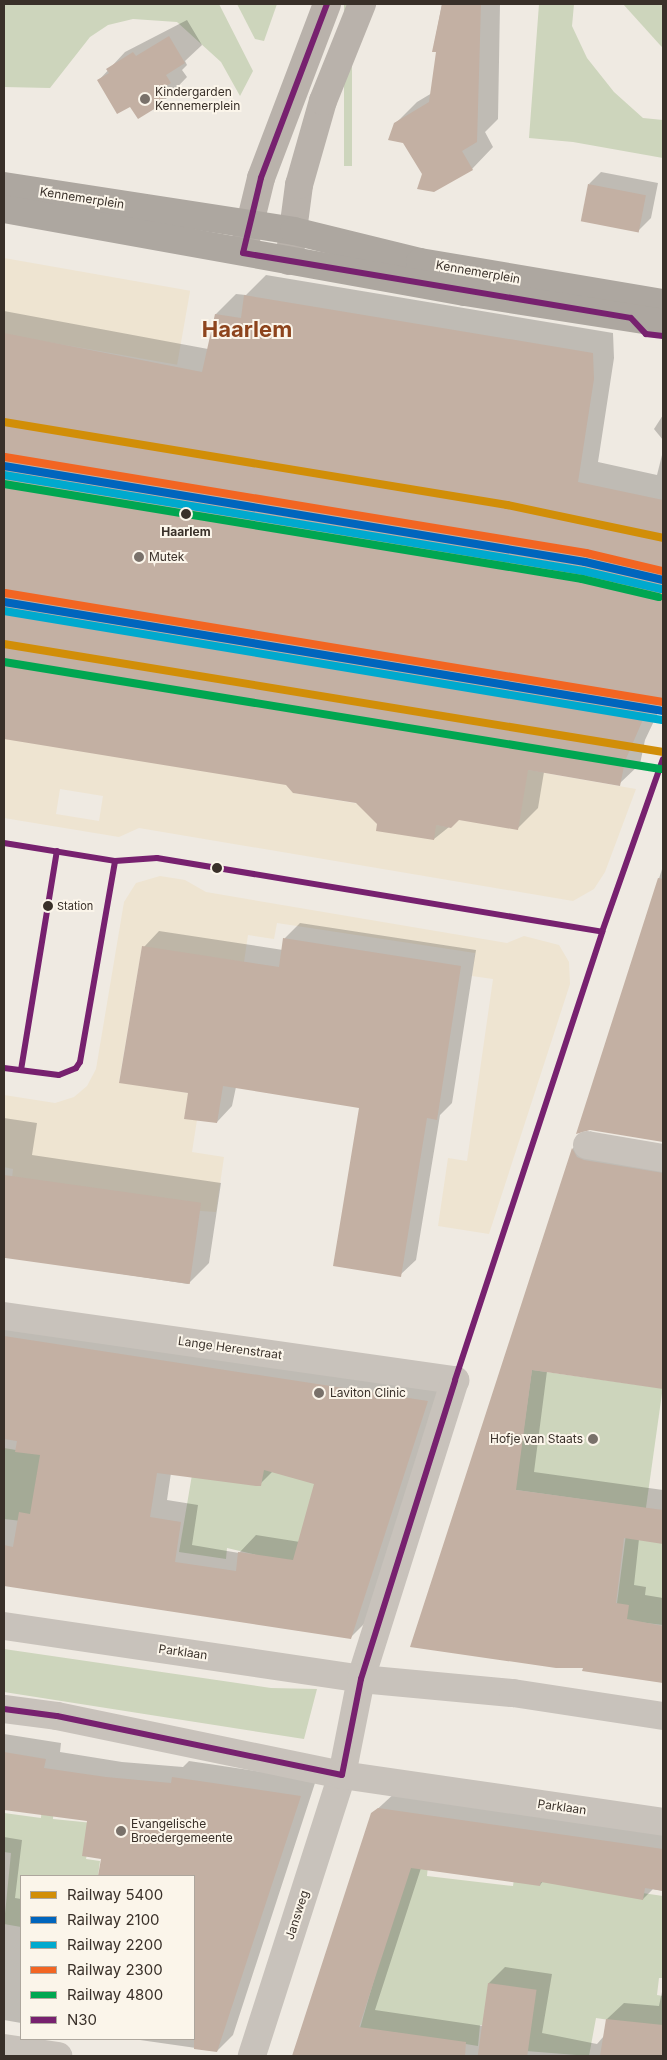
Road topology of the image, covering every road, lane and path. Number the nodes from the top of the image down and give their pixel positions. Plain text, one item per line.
1 (327, 4) edge
2 (362, 4) edge
3 (4, 186) edge
4 (4, 209) edge
5 (249, 224) junction
6 (294, 231) junction
7 (243, 253) junction
8 (288, 261) junction
9 (663, 303) edge
10 (631, 318) junction
11 (663, 323) edge
12 (663, 336) edge
13 (587, 1145) dead end
14 (663, 1158) edge
15 (4, 1316) edge
16 (4, 1626) edge
17 (361, 1679) junction
18 (4, 1709) edge
19 (663, 1716) edge
20 (342, 1775) junction
21 (663, 1822) edge
22 (4, 2048) edge
23 (58, 2056) edge
24 (252, 2056) edge

1 - 5 main road
2 - 6 main road
3 - 5 main road, Kennemerplein
4 - 7 main road, Kennemerplein
5 - 6 main road, Kennemerplein
5 - 7 main road
6 - 8 main road
6 - 9 main road, Kennemerplein
7 - 8 main road, Kennemerplein
8 - 10 main road, Kennemerplein
10 - 11 main road, Kennemerplein
10 - 12 main road
13 - 14 street
15 - 17 street, Lange Herenstraat
16 - 17 street, Parklaan
17 - 19 street, Parklaan
17 - 20 street
18 - 20 street, Parklaan
20 - 21 street, Parklaan
20 - 24 street, Jansweg
22 - 23 street

